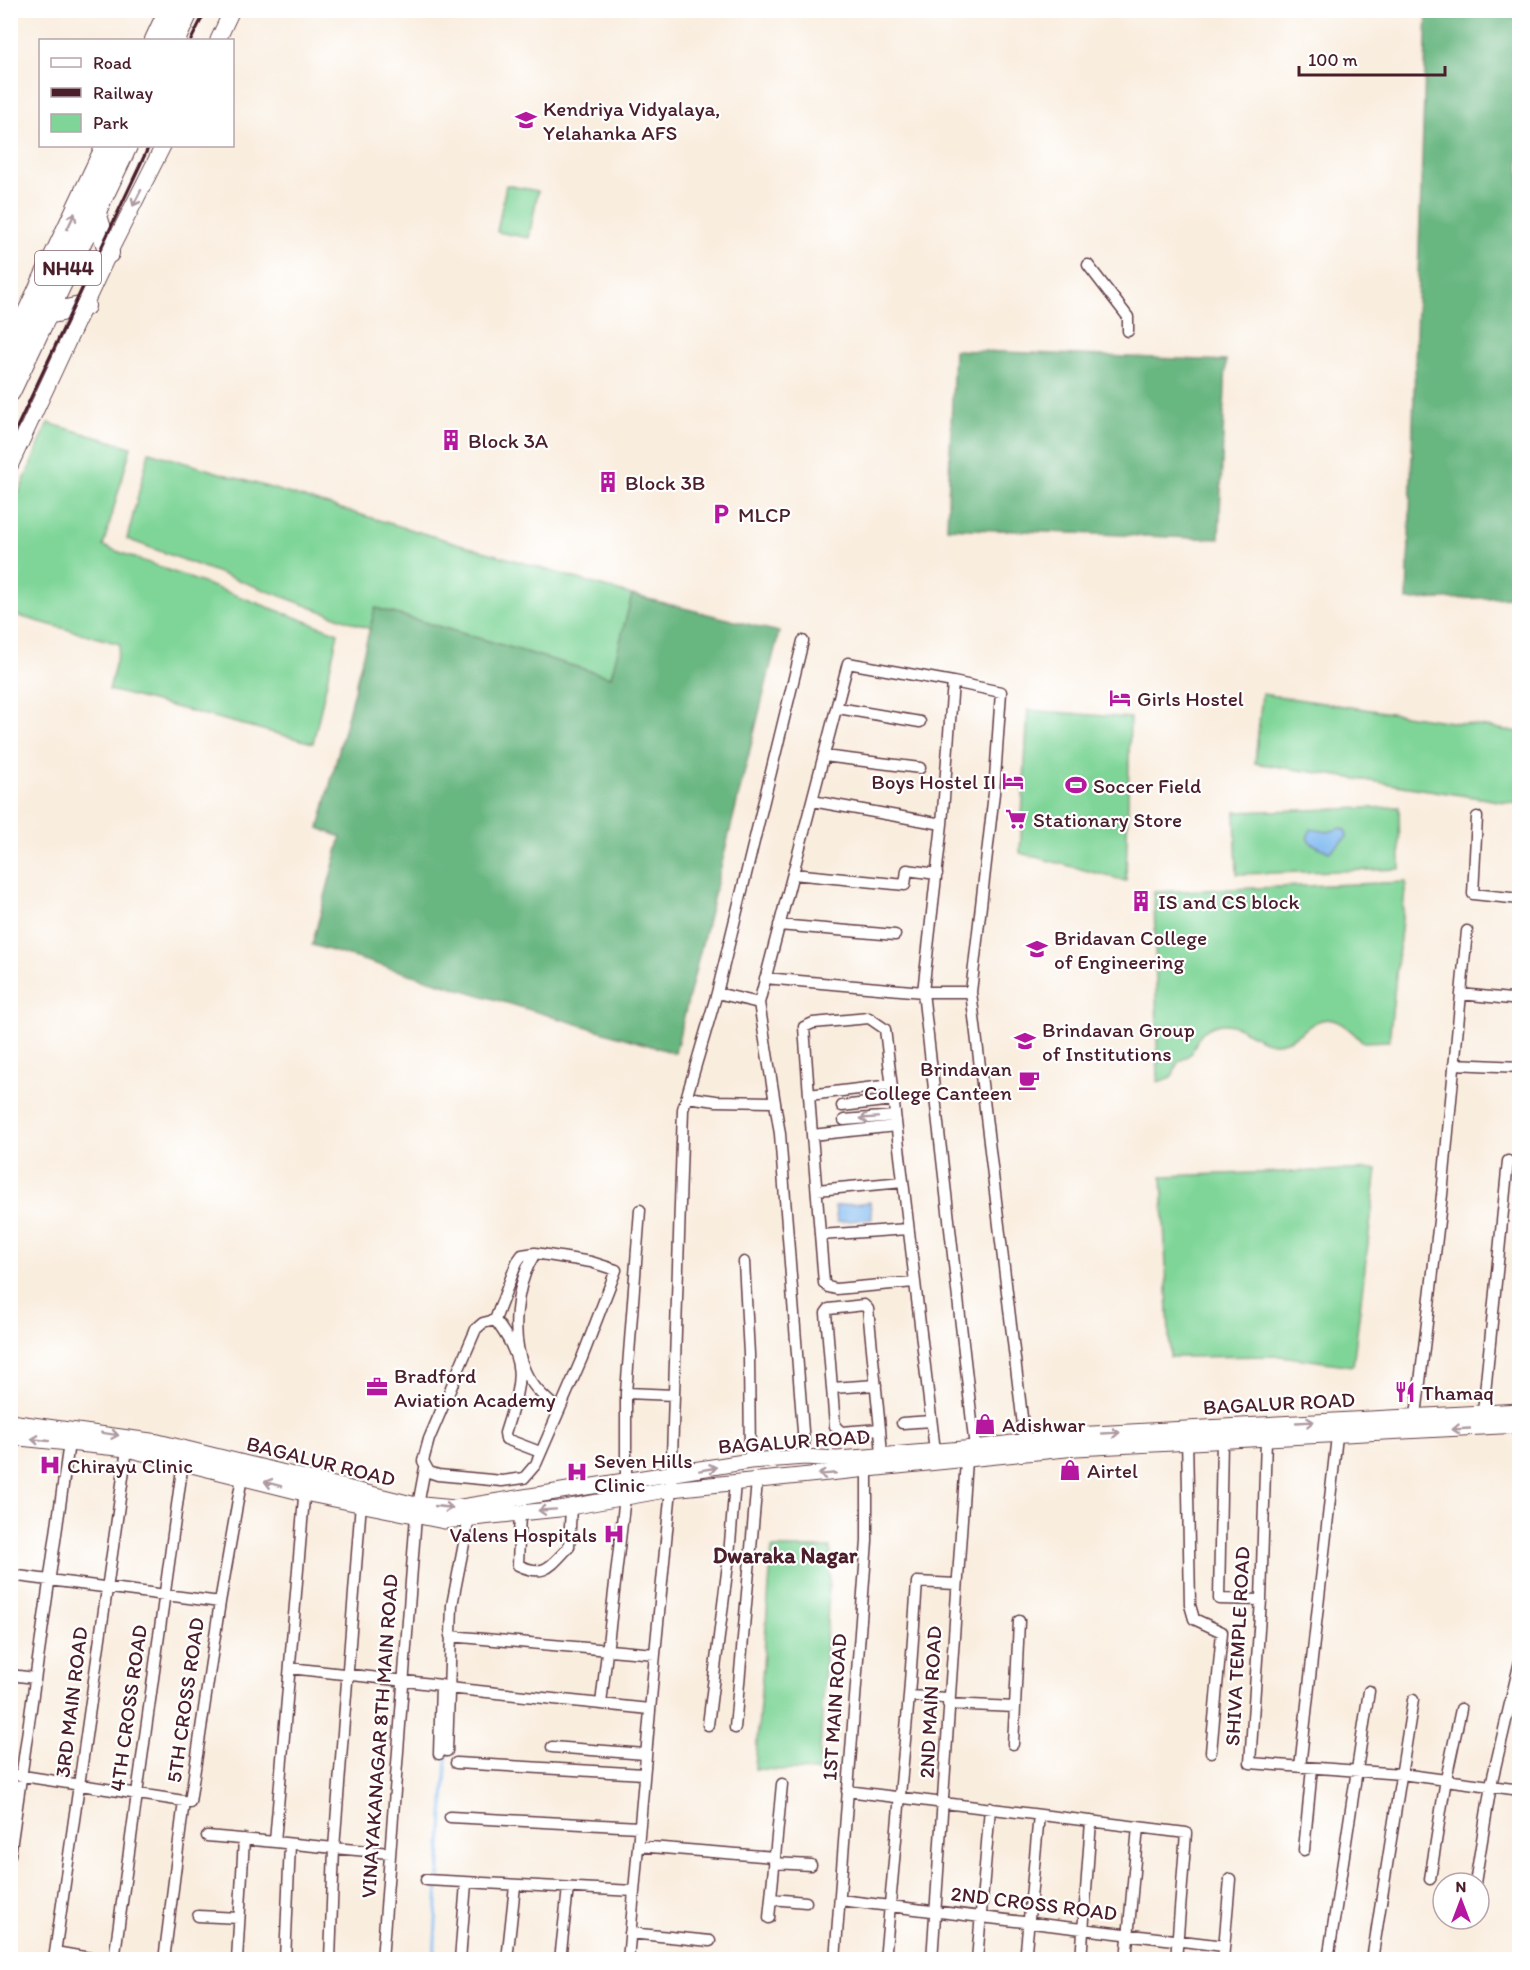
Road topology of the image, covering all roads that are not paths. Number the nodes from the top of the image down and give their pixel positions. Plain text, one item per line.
1 (169, 10) edge
2 (189, 10) edge
3 (232, 10) edge
4 (155, 39) edge
5 (176, 39) edge
6 (218, 39) edge
7 (106, 147) edge
8 (127, 147) edge
9 (162, 147) edge
10 (96, 213) junction
11 (109, 253) junction
12 (1088, 265) dead end
13 (85, 306) junction
14 (47, 314) junction
15 (1128, 330) dead end
16 (10, 350) edge
17 (10, 392) edge
18 (10, 466) edge
19 (803, 641) dead end
20 (952, 682) junction
21 (838, 708) junction
22 (921, 722) dead end
23 (824, 756) junction
24 (921, 768) dead end
25 (812, 801) junction
26 (1477, 817) dead end
27 (942, 824) junction
28 (793, 874) junction
29 (937, 874) junction
30 (1520, 899) edge
31 (779, 925) junction
32 (1467, 931) dead end
33 (895, 935) dead end
34 (765, 978) junction
35 (923, 992) junction
36 (971, 992) junction
37 (717, 993) junction
38 (1461, 994) junction
39 (1520, 1000) edge
40 (759, 1003) junction
41 (1454, 1064) junction
42 (1520, 1067) edge
43 (891, 1086) junction
44 (809, 1095) junction
45 (687, 1097) junction
46 (893, 1100) junction
47 (773, 1102) junction
48 (842, 1106) dead end
49 (844, 1120) dead end
50 (895, 1121) junction
51 (813, 1136) junction
52 (1508, 1161) dead end
53 (903, 1182) junction
54 (817, 1190) junction
55 (640, 1210) dead end
56 (908, 1229) junction
57 (820, 1234) junction
58 (535, 1253) junction
59 (744, 1262) dead end
60 (914, 1282) junction
61 (495, 1320) junction
62 (876, 1385) junction
63 (832, 1388) junction
64 (626, 1393) junction
65 (674, 1395) junction
66 (559, 1410) junction
67 (1520, 1411) edge
68 (1483, 1413) junction
69 (1416, 1416) junction
70 (931, 1421) junction
71 (10, 1422) edge
72 (902, 1423) dead end
73 (1520, 1425) edge
74 (880, 1430) junction
75 (1187, 1436) junction
76 (1337, 1436) junction
77 (10, 1437) edge
78 (1266, 1439) junction
79 (1222, 1441) junction
80 (1024, 1442) junction
81 (69, 1443) junction
82 (127, 1449) junction
83 (935, 1451) junction
84 (540, 1452) junction
85 (966, 1452) junction
86 (882, 1456) junction
87 (805, 1457) junction
88 (750, 1461) junction
89 (183, 1462) junction
90 (867, 1463) junction
91 (425, 1468) junction
92 (242, 1477) junction
93 (524, 1478) junction
94 (757, 1480) junction
95 (502, 1481) junction
96 (671, 1482) junction
97 (735, 1482) junction
98 (305, 1486) junction
99 (626, 1490) junction
100 (361, 1503) junction
101 (523, 1505) junction
102 (491, 1507) junction
103 (571, 1507) junction
104 (417, 1510) junction
105 (469, 1518) junction
106 (10, 1575) edge
107 (48, 1580) junction
108 (956, 1584) junction
109 (106, 1587) junction
110 (164, 1595) junction
111 (1261, 1600) junction
112 (220, 1602) junction
113 (1019, 1621) dead end
114 (450, 1636) junction
115 (606, 1650) junction
116 (655, 1654) junction
117 (1520, 1661) edge
118 (290, 1668) junction
119 (10, 1675) edge
120 (346, 1675) junction
121 (35, 1678) junction
122 (403, 1682) junction
123 (448, 1688) junction
124 (1369, 1691) dead end
125 (909, 1696) junction
126 (1413, 1700) dead end
127 (948, 1701) junction
128 (601, 1704) junction
129 (1015, 1707) junction
130 (649, 1709) junction
131 (1461, 1709) dead end
132 (708, 1725) dead end
133 (735, 1728) dead end
134 (1013, 1744) dead end
135 (552, 1746) dead end
136 (1210, 1752) dead end
137 (645, 1754) junction
138 (456, 1763) dead end
139 (1300, 1767) junction
140 (1312, 1768) junction
141 (1356, 1772) junction
142 (16, 1774) edge
143 (644, 1774) junction
144 (1401, 1774) junction
145 (1446, 1779) junction
146 (80, 1784) junction
147 (782, 1784) dead end
148 (1491, 1785) junction
149 (1520, 1790) edge
150 (847, 1791) junction
151 (136, 1793) junction
152 (899, 1798) junction
153 (184, 1801) junction
154 (944, 1803) junction
155 (990, 1808) junction
156 (1039, 1815) junction
157 (450, 1817) dead end
158 (1091, 1821) junction
159 (639, 1827) junction
160 (1138, 1827) junction
161 (207, 1836) dead end
162 (244, 1839) junction
163 (275, 1842) junction
164 (290, 1844) junction
165 (638, 1846) junction
166 (334, 1848) junction
167 (1304, 1850) dead end
168 (390, 1853) junction
169 (10, 1855) edge
170 (774, 1860) junction
171 (811, 1865) dead end
172 (1477, 1871) edge
173 (1230, 1879) dead end
174 (1430, 1879) dead end
175 (426, 1880) dead end
176 (466, 1883) junction
177 (515, 1886) junction
178 (568, 1888) junction
179 (634, 1891) junction
180 (771, 1899) junction
181 (840, 1900) junction
182 (806, 1902) dead end
183 (889, 1906) junction
184 (937, 1911) junction
185 (198, 1916) dead end
186 (980, 1917) junction
187 (239, 1918) junction
188 (769, 1918) dead end
189 (1029, 1922) junction
190 (1084, 1929) junction
191 (630, 1933) junction
192 (1128, 1934) junction
193 (1177, 1940) junction
194 (710, 1941) dead end
195 (1224, 1946) junction
196 (55, 1956) edge
197 (101, 1959) edge
198 (114, 1959) edge
199 (164, 1959) edge
200 (237, 1959) edge
201 (285, 1959) edge
202 (330, 1959) edge
203 (382, 1959) edge
204 (460, 1959) edge
205 (507, 1959) edge
206 (560, 1959) edge
207 (628, 1959) edge
208 (835, 1959) edge
209 (885, 1959) edge
210 (932, 1959) edge
211 (977, 1959) edge
212 (1025, 1959) edge
213 (1081, 1959) edge
214 (1126, 1959) edge
215 (1176, 1959) edge
216 (1222, 1959) edge
217 (1328, 1959) edge
218 (1372, 1959) edge

1 - 4 highway
2 - 5 highway
3 - 6 main road
16 -> 7 highway, NH44
8 - 10 highway, NH44
9 -> 11 main road
10 - 11 highway
10 - 14 highway, NH44
11 - 13 main road
12 - 15 street
13 - 14 highway
13 - 18 main road
14 - 17 highway, NH44
19 - 37 street
20 - 21 street
20 - 27 street, 2ND MAIN ROAD
20 - 36 street
21 - 22 street
21 - 23 street
23 - 24 street
23 - 25 street
25 - 27 street
25 - 28 street
26 - 30 street
27 - 29 street, 2ND MAIN ROAD
28 - 29 street
28 - 31 street
29 - 35 street, 2ND MAIN ROAD
31 - 33 street
31 - 34 street
32 - 38 street
34 - 35 street
34 - 40 street
35 - 36 street
35 - 85 street, 2ND MAIN ROAD
36 - 80 street
37 - 40 street
37 - 45 street
38 - 39 street
38 - 41 street
40 - 47 street
41 - 42 street
41 - 69 street
43 - 44 street
43 - 44 street
43 - 46 street
44 - 51 street
45 - 47 street
45 - 65 street
46 - 48 street
46 - 50 street
47 - 87 street
50 -> 49 street
50 - 51 street
50 - 53 street
51 - 54 street
52 - 68 street
53 - 54 street
53 - 56 street
54 - 57 street
55 - 64 street
56 - 57 street
56 - 60 street
57 - 60 street
58 - 61 street
58 - 66 street
58 - 66 street
59 - 88 street
60 - 70 street
61 - 84 street
61 - 91 street, VINAYAKANAGAR 8TH MAIN ROAD
62 - 63 street
62 - 63 street
62 - 74 street
63 - 74 street
64 - 65 street
64 - 99 street
65 - 96 street
66 - 84 street
67 - 68 main road, BAGALUR ROAD
68 - 69 main road, BAGALUR ROAD
75 -> 69 main road, BAGALUR ROAD
70 - 72 street
70 - 83 street
71 -> 98 main road, BAGALUR ROAD
73 -> 76 main road, BAGALUR ROAD
74 - 86 street
75 - 79 main road, BAGALUR ROAD
80 -> 75 main road, BAGALUR ROAD
75 - 85 main road, BAGALUR ROAD
75 - 136 street
76 - 78 main road, BAGALUR ROAD
76 - 139 street
81 -> 77 main road, BAGALUR ROAD
78 - 79 main road, BAGALUR ROAD
78 - 111 street, SHIVA TEMPLE ROAD
79 - 111 street
80 - 85 main road, BAGALUR ROAD
81 - 82 main road, BAGALUR ROAD
81 - 107 street
82 - 89 main road, BAGALUR ROAD
82 - 109 street, 3RD MAIN ROAD
83 - 85 main road, BAGALUR ROAD
83 - 86 main road, BAGALUR ROAD
84 - 93 street
85 - 90 main road, BAGALUR ROAD
85 - 108 street, 2ND MAIN ROAD
86 - 90 main road, BAGALUR ROAD
87 - 88 main road, BAGALUR ROAD
87 - 90 main road, BAGALUR ROAD
96 -> 88 main road, BAGALUR ROAD
89 - 92 main road, BAGALUR ROAD
89 - 110 street, 4TH CROSS ROAD
90 -> 94 main road, BAGALUR ROAD
90 - 150 street, 1ST MAIN ROAD
91 - 95 street
91 - 104 street, VINAYAKANAGAR 8TH MAIN ROAD
98 -> 92 main road, BAGALUR ROAD
92 - 112 street, 5TH CROSS ROAD
93 - 95 street
93 - 101 street
94 - 97 main road, BAGALUR ROAD
94 - 133 street
95 - 102 street
96 - 97 main road, BAGALUR ROAD
96 - 99 main road, BAGALUR ROAD
96 - 116 street
97 - 132 street
98 - 100 main road, BAGALUR ROAD
98 - 104 main road, BAGALUR ROAD
98 - 118 street
99 - 101 main road, BAGALUR ROAD
99 - 103 main road, BAGALUR ROAD
99 - 115 street
100 - 104 main road, BAGALUR ROAD
100 - 120 street
101 - 102 main road, BAGALUR ROAD
101 - 102 main road, BAGALUR ROAD
103 -> 101 main road, BAGALUR ROAD
101 - 103 street
104 -> 102 main road, BAGALUR ROAD
102 - 105 main road, BAGALUR ROAD
104 - 105 main road, BAGALUR ROAD
104 - 122 street, VINAYAKANAGAR 8TH MAIN ROAD
105 - 114 street
106 - 107 street
107 - 109 street
107 - 121 street
108 - 125 street
108 - 127 street, 2ND MAIN ROAD
109 - 110 street
109 - 146 street, 3RD MAIN ROAD
110 - 112 street
110 - 151 street, 4TH CROSS ROAD
111 - 139 street, SHIVA TEMPLE ROAD
112 - 153 street, 5TH CROSS ROAD
113 - 129 street
114 - 115 street
114 - 123 street
115 - 116 street
115 - 128 street
116 - 130 street
117 - 148 street
118 - 120 street
118 - 163 street
119 - 121 street
120 - 122 street
120 - 166 street
121 - 142 street
122 - 123 street
122 - 168 street, VINAYAKANAGAR 8TH MAIN ROAD
123 - 128 street
124 - 141 street
125 - 127 street
125 - 152 street
126 - 144 street
127 - 129 street
127 - 154 street, 2ND MAIN ROAD
128 - 130 street
129 - 134 street
130 - 137 street
131 - 145 street
135 - 137 street
137 - 143 street
138 - 143 street
139 - 140 street, SHIVA TEMPLE ROAD
140 - 141 street, SHIVA TEMPLE ROAD
140 - 167 street
141 - 144 street, SHIVA TEMPLE ROAD
141 - 217 street
142 - 146 street
142 - 169 street
143 - 159 street
144 - 145 street, SHIVA TEMPLE ROAD
144 - 218 street
145 - 148 street, SHIVA TEMPLE ROAD
145 - 174 street
146 - 151 street
146 - 196 street, 3RD MAIN ROAD
147 - 170 street
148 - 149 street, SHIVA TEMPLE ROAD
148 - 172 street
150 - 152 street
150 - 181 street, 1ST MAIN ROAD
151 - 153 street
151 - 198 street, 4TH CROSS ROAD
152 - 154 street
152 - 183 street
153 - 199 street, 5TH CROSS ROAD
154 - 155 street
154 - 184 street, 2ND MAIN ROAD
155 - 156 street
155 - 186 street
156 - 158 street
156 - 189 street
157 - 159 street
158 - 160 street
158 - 190 street
159 - 165 street
160 - 192 street
160 - 193 street
161 - 162 street
162 - 163 street
162 - 187 street
163 - 164 street
164 - 166 street
164 - 201 street
165 - 170 street
165 - 179 street
166 - 168 street
166 - 202 street
168 - 203 street, VINAYAKANAGAR 8TH MAIN ROAD
170 - 171 street
170 - 180 street
173 - 195 street
175 - 176 street
176 - 177 street
176 - 204 street
177 - 178 street
177 - 205 street
178 - 179 street
178 - 206 street
179 - 191 street
180 - 182 street
180 - 188 street
181 - 183 street, 2ND CROSS ROAD
181 - 208 street, 1ST MAIN ROAD
183 - 184 street, 2ND CROSS ROAD
183 - 209 street
184 - 186 street, 2ND CROSS ROAD
184 - 210 street, 2ND MAIN ROAD
185 - 187 street
186 - 189 street, 2ND CROSS ROAD
186 - 211 street
187 - 200 street
189 - 190 street, 2ND CROSS ROAD
189 - 212 street
190 - 192 street, 2ND CROSS ROAD
190 - 213 street
191 - 194 street
191 - 207 street
192 - 193 street, 2ND CROSS ROAD
192 - 214 street
193 - 195 street, 2ND CROSS ROAD
193 - 215 street
195 - 216 street
196 - 197 street

